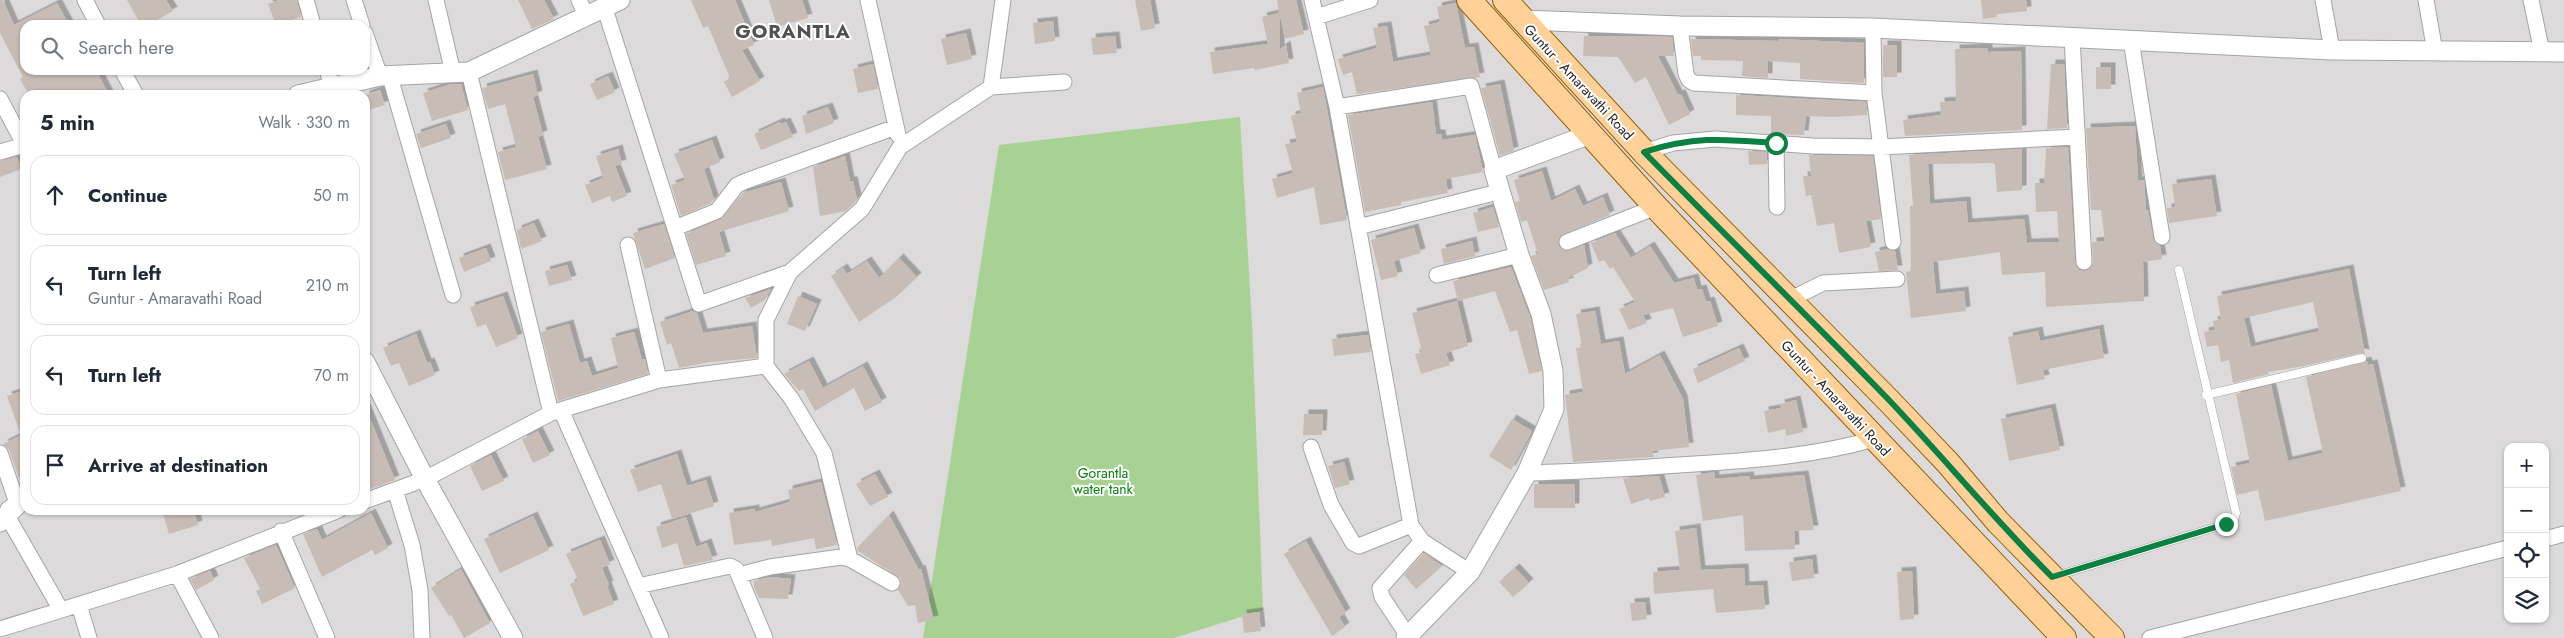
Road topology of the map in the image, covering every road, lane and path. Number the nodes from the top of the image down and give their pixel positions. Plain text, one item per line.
1 (85, 0) edge
2 (306, 0) edge
3 (354, 0) edge
4 (436, 0) edge
5 (579, 0) edge
6 (868, 0) edge
7 (1003, 0) edge
8 (1312, 0) edge
9 (1370, 0) edge
10 (1469, 0) edge
11 (1505, 0) edge
12 (2323, 0) edge
13 (2426, 0) edge
14 (2531, 0) edge
15 (613, 5) edge
16 (1316, 17) junction
17 (587, 18) junction
18 (95, 20) edge
19 (312, 20) edge
20 (360, 20) edge
21 (1522, 20) junction
22 (1680, 26) junction
23 (1873, 28) junction
24 (2072, 38) junction
25 (2131, 40) junction
26 (370, 44) edge
27 (2332, 50) junction
28 (2435, 52) junction
29 (2542, 52) junction
30 (2564, 52) edge
31 (461, 72) junction
32 (125, 75) edge
33 (385, 77) junction
34 (330, 78) edge
35 (1064, 82) dead end
36 (991, 87) junction
37 (133, 90) edge
38 (307, 90) edge
39 (1874, 93) junction
40 (0, 99) edge
41 (1337, 107) junction
42 (896, 127) junction
43 (1588, 135) junction
44 (20, 137) edge
45 (2077, 137) junction
46 (1776, 143) junction
47 (20, 146) edge
48 (900, 146) junction
49 (1881, 147) junction
50 (0, 152) edge
51 (1644, 152) junction
52 (1494, 170) junction
53 (1498, 192) junction
54 (1656, 207) junction
55 (1777, 207) dead end
56 (1358, 226) junction
57 (675, 228) junction
58 (2162, 237) dead end
59 (1567, 242) dead end
60 (1893, 242) dead end
61 (628, 245) dead end
62 (1519, 255) junction
63 (2084, 262) dead end
64 (2179, 270) dead end
65 (790, 272) junction
66 (1437, 275) dead end
67 (1897, 279) dead end
68 (453, 295) dead end
69 (1791, 299) junction
70 (2362, 358) dead end
71 (766, 366) junction
72 (370, 372) edge
73 (659, 380) junction
74 (2206, 395) junction
75 (556, 411) junction
76 (1874, 438) junction
77 (1311, 447) dead end
78 (0, 453) edge
79 (1527, 473) junction
80 (425, 479) junction
81 (395, 490) junction
82 (370, 499) edge
83 (10, 510) edge
84 (325, 515) edge
85 (1412, 525) junction
86 (281, 531) junction
87 (2564, 534) edge
88 (2549, 538) edge
89 (1422, 541) junction
90 (2504, 549) edge
91 (850, 559) junction
92 (1470, 572) junction
93 (178, 574) junction
94 (739, 576) junction
95 (2052, 577) junction
96 (892, 583) dead end
97 (638, 586) junction
98 (79, 605) junction
99 (61, 610) junction
100 (0, 629) edge
101 (1407, 637) edge
102 (89, 638) edge
103 (211, 638) edge
104 (327, 638) edge
105 (422, 638) edge
106 (514, 638) edge
107 (661, 638) edge
108 (765, 638) edge
109 (2064, 638) edge
110 (2112, 638) edge
111 (2150, 638) edge

1 - 18 street
2 - 19 street
3 - 20 street
4 - 31 street
5 - 17 street
6 - 42 street
7 - 36 street
8 - 16 street
9 - 16 street
10 - 43 main road, Guntur - Amaravathi Road
11 - 21 main road, Guntur - Amaravathi Road
12 - 27 street
13 - 28 street
14 - 29 street
15 - 17 street
15 - 57 street
16 - 41 street
17 - 31 street
21 - 22 street
21 - 51 main road, Guntur - Amaravathi Road
22 - 23 street
22 - 39 street
23 - 24 street
23 - 39 street
24 - 25 street
24 - 45 street
25 - 27 street
25 - 58 street
26 - 33 street
27 - 28 street
28 - 29 street
29 - 30 street
31 - 33 street
31 - 75 street
32 - 37 street
33 - 34 street
33 - 68 street
34 - 38 street
35 - 36 street
36 - 48 street
39 - 49 street
40 - 44 street
41 - 52 street
41 - 56 street
42 - 48 street
42 - 57 street
43 - 52 street
43 - 54 main road, Guntur - Amaravathi Road
45 - 49 street
45 - 63 street
46 - 49 street
46 - 51 street
46 - 55 street
47 - 50 street
48 - 65 street
49 - 60 street
51 - 69 main road, Guntur - Amaravathi Road
52 - 53 street
53 - 56 street
53 - 62 street
54 - 59 street
54 - 76 main road, Guntur - Amaravathi Road
56 - 85 street
57 - 65 street
61 - 73 street
62 - 66 street
62 - 79 street
64 - 74 lane
65 - 71 street
67 - 69 street
69 - 95 main road, Guntur - Amaravathi Road
70 - 74 lane
71 - 73 street
71 - 91 street
72 - 80 street
73 - 75 street
74 - 95 lane
75 - 80 street
75 - 97 street
76 - 79 street
76 - 109 main road, Guntur - Amaravathi Road
77 - 85 street
78 - 83 street
79 - 92 street
80 - 81 street
80 - 106 street
81 - 82 street
81 - 105 street
83 - 99 street
84 - 86 street
85 - 89 street
86 - 93 street
86 - 104 street
87 - 88 street
89 - 92 street
89 - 101 street
90 - 111 street
91 - 94 street
91 - 96 street
92 - 101 street
93 - 98 street
93 - 103 street
94 - 97 street
94 - 108 street
95 - 110 main road, Guntur - Amaravathi Road
97 - 107 street
98 - 99 street
98 - 102 street
99 - 100 street

